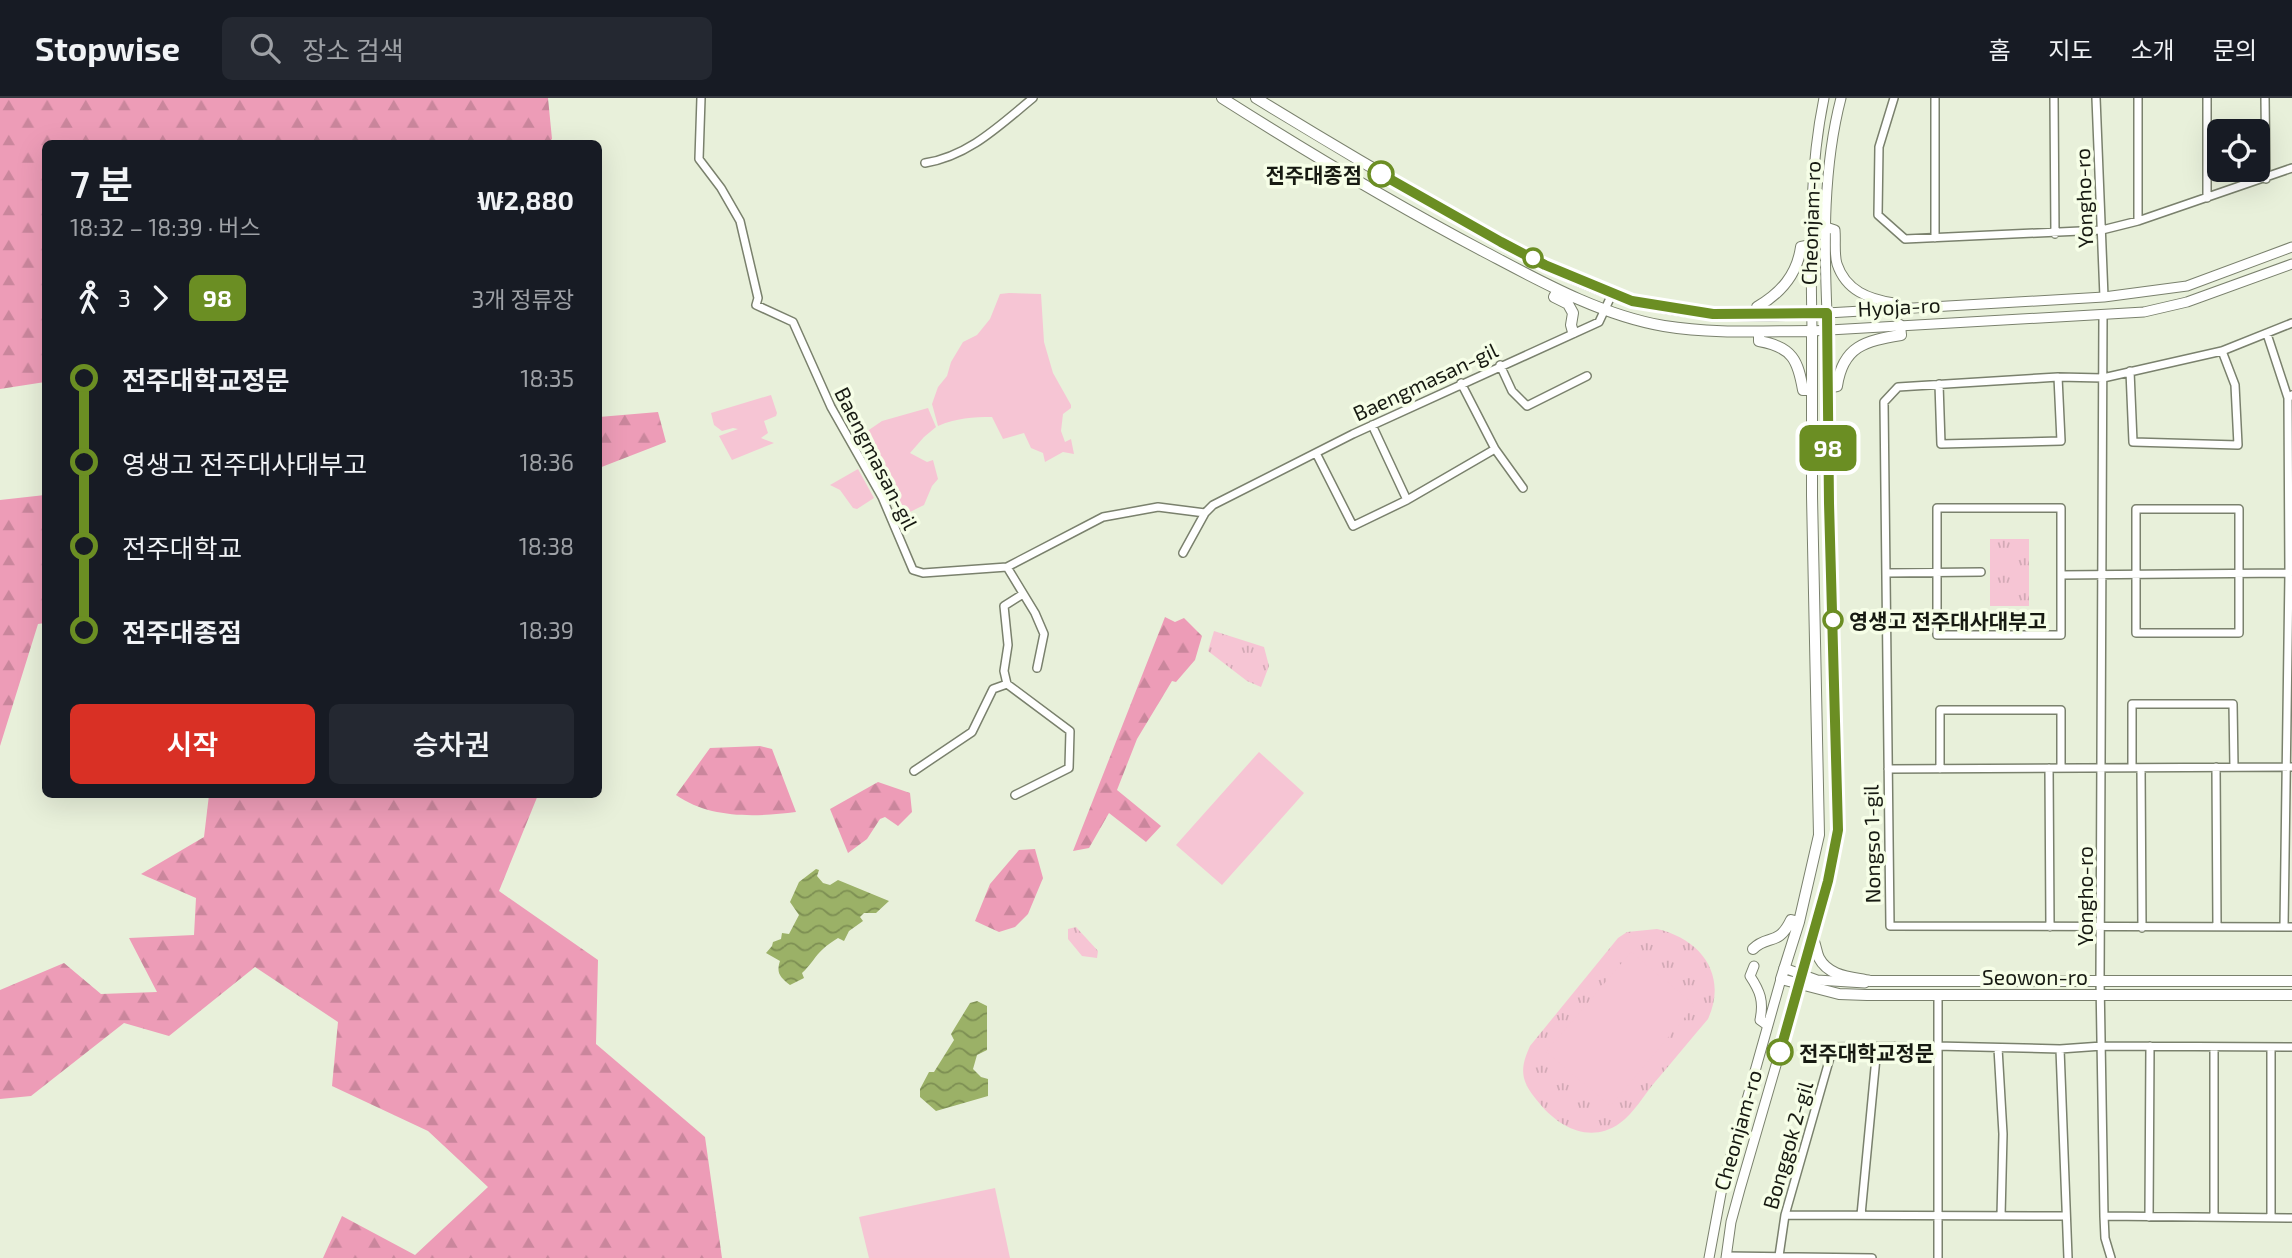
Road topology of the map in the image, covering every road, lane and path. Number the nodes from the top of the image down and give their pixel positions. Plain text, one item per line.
1 (701, 98) edge
2 (1033, 98) edge
3 (1222, 98) edge
4 (1256, 98) edge
5 (1824, 98) edge
6 (1841, 98) edge
7 (1894, 98) edge
8 (1935, 98) edge
9 (2054, 98) edge
10 (2096, 98) edge
11 (2138, 98) edge
12 (2207, 98) edge
13 (2265, 98) edge
14 (2266, 119) edge
15 (925, 163) dead end
16 (2292, 168) edge
17 (2270, 177) edge
18 (2257, 182) edge
19 (2207, 198) junction
20 (2138, 221) junction
21 (1826, 227) junction
22 (2102, 230) junction
23 (2055, 234) junction
24 (1935, 237) junction
25 (1811, 245) junction
26 (2292, 247) edge
27 (2292, 264) edge
28 (1558, 290) junction
29 (1612, 294) junction
30 (2104, 297) junction
31 (1605, 309) junction
32 (1898, 310) junction
33 (1827, 313) junction
34 (1756, 314) junction
35 (1812, 314) junction
36 (2103, 315) junction
37 (2292, 323) edge
38 (1900, 326) junction
39 (1828, 330) junction
40 (1812, 331) junction
41 (1573, 332) junction
42 (1759, 332) junction
43 (2267, 334) junction
44 (2222, 351) junction
45 (1500, 365) junction
46 (2130, 371) junction
47 (1587, 376) dead end
48 (2058, 376) junction
49 (2104, 378) junction
50 (1461, 383) junction
51 (1939, 384) junction
52 (1827, 387) junction
53 (1812, 390) junction
54 (2290, 396) edge
55 (1372, 425) junction
56 (1495, 449) junction
57 (1316, 453) junction
58 (1523, 488) dead end
59 (1407, 500) junction
60 (1205, 513) junction
61 (1183, 553) dead end
62 (1007, 567) junction
63 (1937, 572) junction
64 (1981, 572) dead end
65 (1886, 573) junction
66 (2289, 573) junction
67 (2239, 574) junction
68 (2061, 575) junction
69 (2136, 575) junction
70 (2102, 576) junction
71 (1023, 594) junction
72 (1037, 668) dead end
73 (1007, 684) junction
74 (2234, 767) junction
75 (2290, 767) edge
76 (2049, 768) junction
77 (2061, 768) junction
78 (2102, 768) junction
79 (2136, 768) junction
80 (2216, 768) junction
81 (1888, 769) junction
82 (1940, 769) junction
83 (914, 771) dead end
84 (1015, 795) dead end
85 (1799, 922) junction
86 (2217, 927) junction
87 (2288, 927) edge
88 (2050, 928) junction
89 (2101, 928) junction
90 (2142, 928) junction
91 (1812, 937) junction
92 (1754, 949) dead end
93 (1754, 965) dead end
94 (1784, 968) junction
95 (1802, 975) junction
96 (1781, 979) junction
97 (2101, 980) junction
98 (1870, 981) junction
99 (2292, 981) edge
100 (1800, 986) junction
101 (1938, 995) junction
102 (2101, 995) junction
103 (2292, 995) edge
104 (1767, 1025) junction
105 (1936, 1045) junction
106 (2102, 1046) junction
107 (2150, 1046) junction
108 (2214, 1046) junction
109 (1877, 1047) junction
110 (2272, 1047) junction
111 (2292, 1047) edge
112 (1998, 1048) junction
113 (2060, 1049) junction
114 (1785, 1215) junction
115 (1861, 1216) junction
116 (2001, 1216) junction
117 (2066, 1216) junction
118 (2104, 1216) junction
119 (1938, 1217) junction
120 (2149, 1217) junction
121 (2214, 1217) junction
122 (2272, 1218) junction
123 (2292, 1218) edge
124 (1779, 1256) junction
125 (1726, 1257) edge
126 (1709, 1258) edge
127 (1872, 1258) edge
128 (1938, 1258) edge
129 (2068, 1258) edge
130 (2111, 1258) edge

1 - 62 street, Baengmasan-gil
2 - 15 street
3 - 28 main road, Hyoja-ro
4 - 29 main road, Hyoja-ro
5 - 25 street, Cheonjam-ro
6 - 21 street, Cheonjam-ro
7 - 24 street
8 - 24 street
9 - 23 street
10 - 22 street, Yongho-ro
11 - 20 street
12 - 19 street
13 - 14 street
16 - 17 street
18 - 19 street
19 - 20 street
20 - 22 street
21 - 32 street
21 - 33 street, Cheonjam-ro
22 - 23 street
22 - 30 street, Yongho-ro
23 - 24 street
25 - 34 main road
25 - 35 street, Cheonjam-ro
26 - 30 street, Hyoja-ro
27 - 36 street, Hyoja-ro
28 - 31 main road, Hyoja-ro
28 - 41 main road
29 - 31 street, Baengmasan-gil
29 - 34 main road, Hyoja-ro
30 - 32 street, Hyoja-ro
31 - 41 street, Baengmasan-gil
31 - 42 main road, Hyoja-ro
32 - 33 street, Hyoja-ro
33 - 35 main road, Hyoja-ro
33 - 39 main road, Cheonjam-ro
34 - 35 main road, Hyoja-ro
35 - 40 street, Cheonjam-ro
36 - 38 street, Hyoja-ro
36 - 49 street, Yongho-ro
37 - 43 street
38 - 39 street, Hyoja-ro
38 - 52 main road
39 - 40 street, Hyoja-ro
39 - 52 main road, Cheonjam-ro
40 - 42 main road, Hyoja-ro
40 - 53 main road, Cheonjam-ro
41 - 45 street, Baengmasan-gil
42 - 53 main road
43 - 44 street
43 - 54 street
44 - 46 street
44 - 46 street
45 - 47 street
45 - 50 street, Baengmasan-gil
46 - 49 street
48 - 49 street
48 - 51 street
48 - 51 street
49 - 70 street, Yongho-ro
50 - 55 street, Baengmasan-gil
50 - 56 street
51 - 65 street
52 - 91 main road, Cheonjam-ro
53 - 85 main road, Cheonjam-ro
54 - 66 street
55 - 57 street, Baengmasan-gil
55 - 59 street
56 - 58 street
56 - 59 street
57 - 59 street
57 - 60 street, Baengmasan-gil
60 - 61 street, Baengmasan-gil
60 - 62 street, Baengmasan-gil
62 - 71 street
63 - 64 street
63 - 65 street
63 - 68 street
63 - 68 street
65 - 81 street
66 - 67 street
66 - 75 street
67 - 69 street
67 - 69 street
67 - 69 street
68 - 70 street
69 - 70 street
70 - 78 street, Yongho-ro
71 - 72 street
71 - 73 street
73 - 83 street
73 - 84 street
74 - 75 street
74 - 79 street
74 - 80 street
75 - 87 street
76 - 77 street
76 - 82 street
76 - 88 street
77 - 78 street
77 - 82 street
78 - 79 street
78 - 89 street, Yongho-ro
79 - 80 street
79 - 90 street
80 - 86 street
81 - 82 street
81 - 88 street, Nongso 1-gil
85 - 92 main road
85 - 94 main road, Cheonjam-ro
86 - 87 street, Nongso 1-gil
86 - 90 street, Nongso 1-gil
88 - 89 street, Nongso 1-gil
89 - 90 street, Nongso 1-gil
89 - 97 street, Yongho-ro
91 - 95 street, Cheonjam-ro
91 - 98 main road
93 - 104 street
94 - 95 street, Seowon-ro
94 - 96 main road, Cheonjam-ro
95 - 98 street, Seowon-ro
95 - 100 street, Cheonjam-ro
96 - 100 main road, Seowon-ro
96 - 104 street, Cheonjam-ro
97 - 98 main road, Seowon-ro
97 - 99 main road, Seowon-ro
97 - 102 street, Yongho-ro
100 - 101 main road, Seowon-ro
100 - 125 street, Cheonjam-ro
101 - 102 main road, Seowon-ro
101 - 105 street
102 - 103 main road, Seowon-ro
102 - 106 street, Yongho-ro
104 - 126 street, Cheonjam-ro
105 - 109 street, Bonggok 2-gil
105 - 112 street, Bonggok 2-gil
105 - 119 street
106 - 107 street, Bonggok 2-gil
106 - 113 street, Bonggok 2-gil
106 - 118 street, Yongho-ro
107 - 108 street, Bonggok 2-gil
107 - 120 street
108 - 110 street, Bonggok 2-gil
108 - 121 street
109 - 114 street, Bonggok 2-gil
109 - 115 street
110 - 111 street, Bonggok 2-gil
110 - 122 street
112 - 113 street, Bonggok 2-gil
112 - 116 street
113 - 117 street
114 - 115 street
114 - 124 street, Bonggok 2-gil
115 - 119 street
116 - 117 street
116 - 119 street
117 - 129 street
118 - 120 street
118 - 130 street, Yongho-ro
119 - 128 street
120 - 121 street
121 - 122 street
122 - 123 street
124 - 125 street
124 - 127 street

